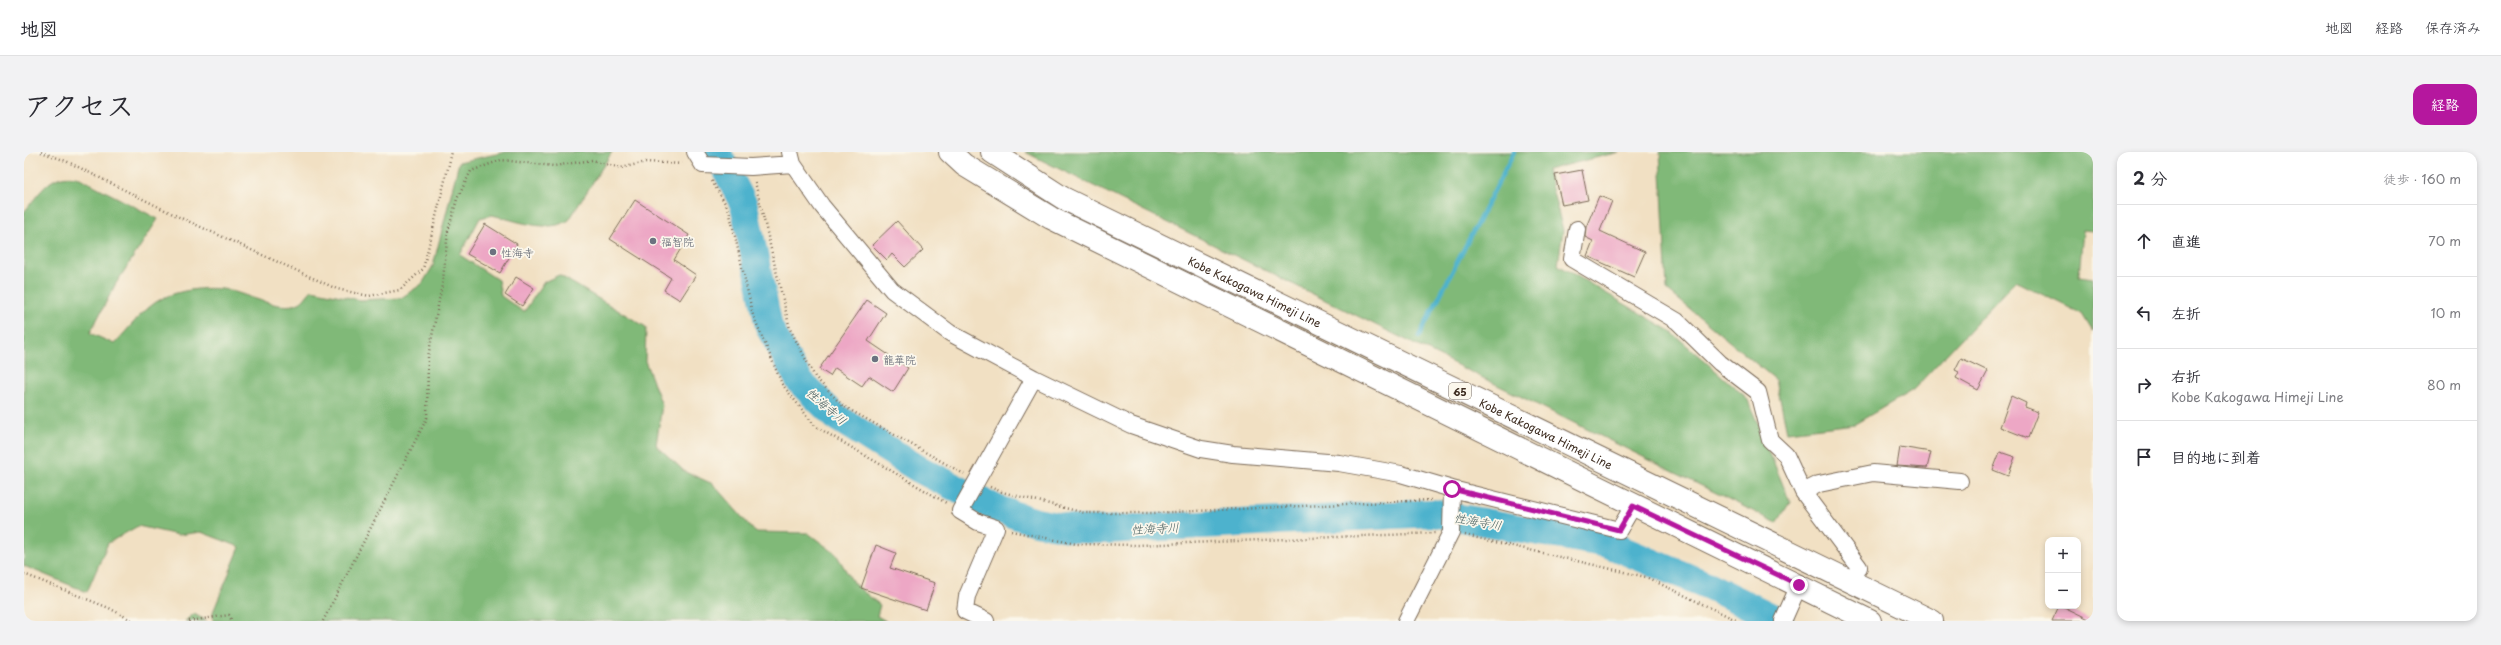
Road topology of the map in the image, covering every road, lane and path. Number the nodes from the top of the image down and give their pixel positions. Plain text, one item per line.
1 (41, 152) edge
2 (452, 152) edge
3 (950, 152) edge
4 (992, 152) edge
5 (699, 158) edge
6 (791, 158) edge
7 (751, 167) junction
8 (1577, 228) dead end
9 (1034, 378) junction
10 (976, 480) junction
11 (1960, 481) dead end
12 (1803, 492) junction
13 (1452, 494) junction
14 (1633, 506) junction
15 (960, 511) junction
16 (996, 528) junction
17 (1451, 532) junction
18 (24, 574) edge
19 (1852, 582) junction
20 (1797, 591) junction
21 (133, 621) edge
22 (189, 621) edge
23 (232, 621) edge
24 (323, 621) edge
25 (986, 621) edge
26 (1406, 621) edge
27 (1738, 621) edge
28 (1783, 621) edge
29 (1870, 621) edge
30 (1932, 621) edge

1 - 2 path
3 - 14 main road, 65
4 - 19 main road, Kobe Kakogawa Himeji Line / 65
5 - 7 street
5 - 15 path
5 - 24 path
6 - 7 street
6 - 9 street
7 - 10 path
8 - 12 street
9 - 10 street
9 - 13 street
10 - 13 path
10 - 15 street
11 - 12 street
12 - 19 street
13 - 14 street
13 - 17 street
14 - 20 main road, 65
15 - 16 street
16 - 17 path
16 - 25 street
17 - 26 street
17 - 27 path
18 - 21 path
19 - 30 main road, Kobe Kakogawa Himeji Line / 65
20 - 28 street
20 - 29 main road, 65
22 - 23 path

